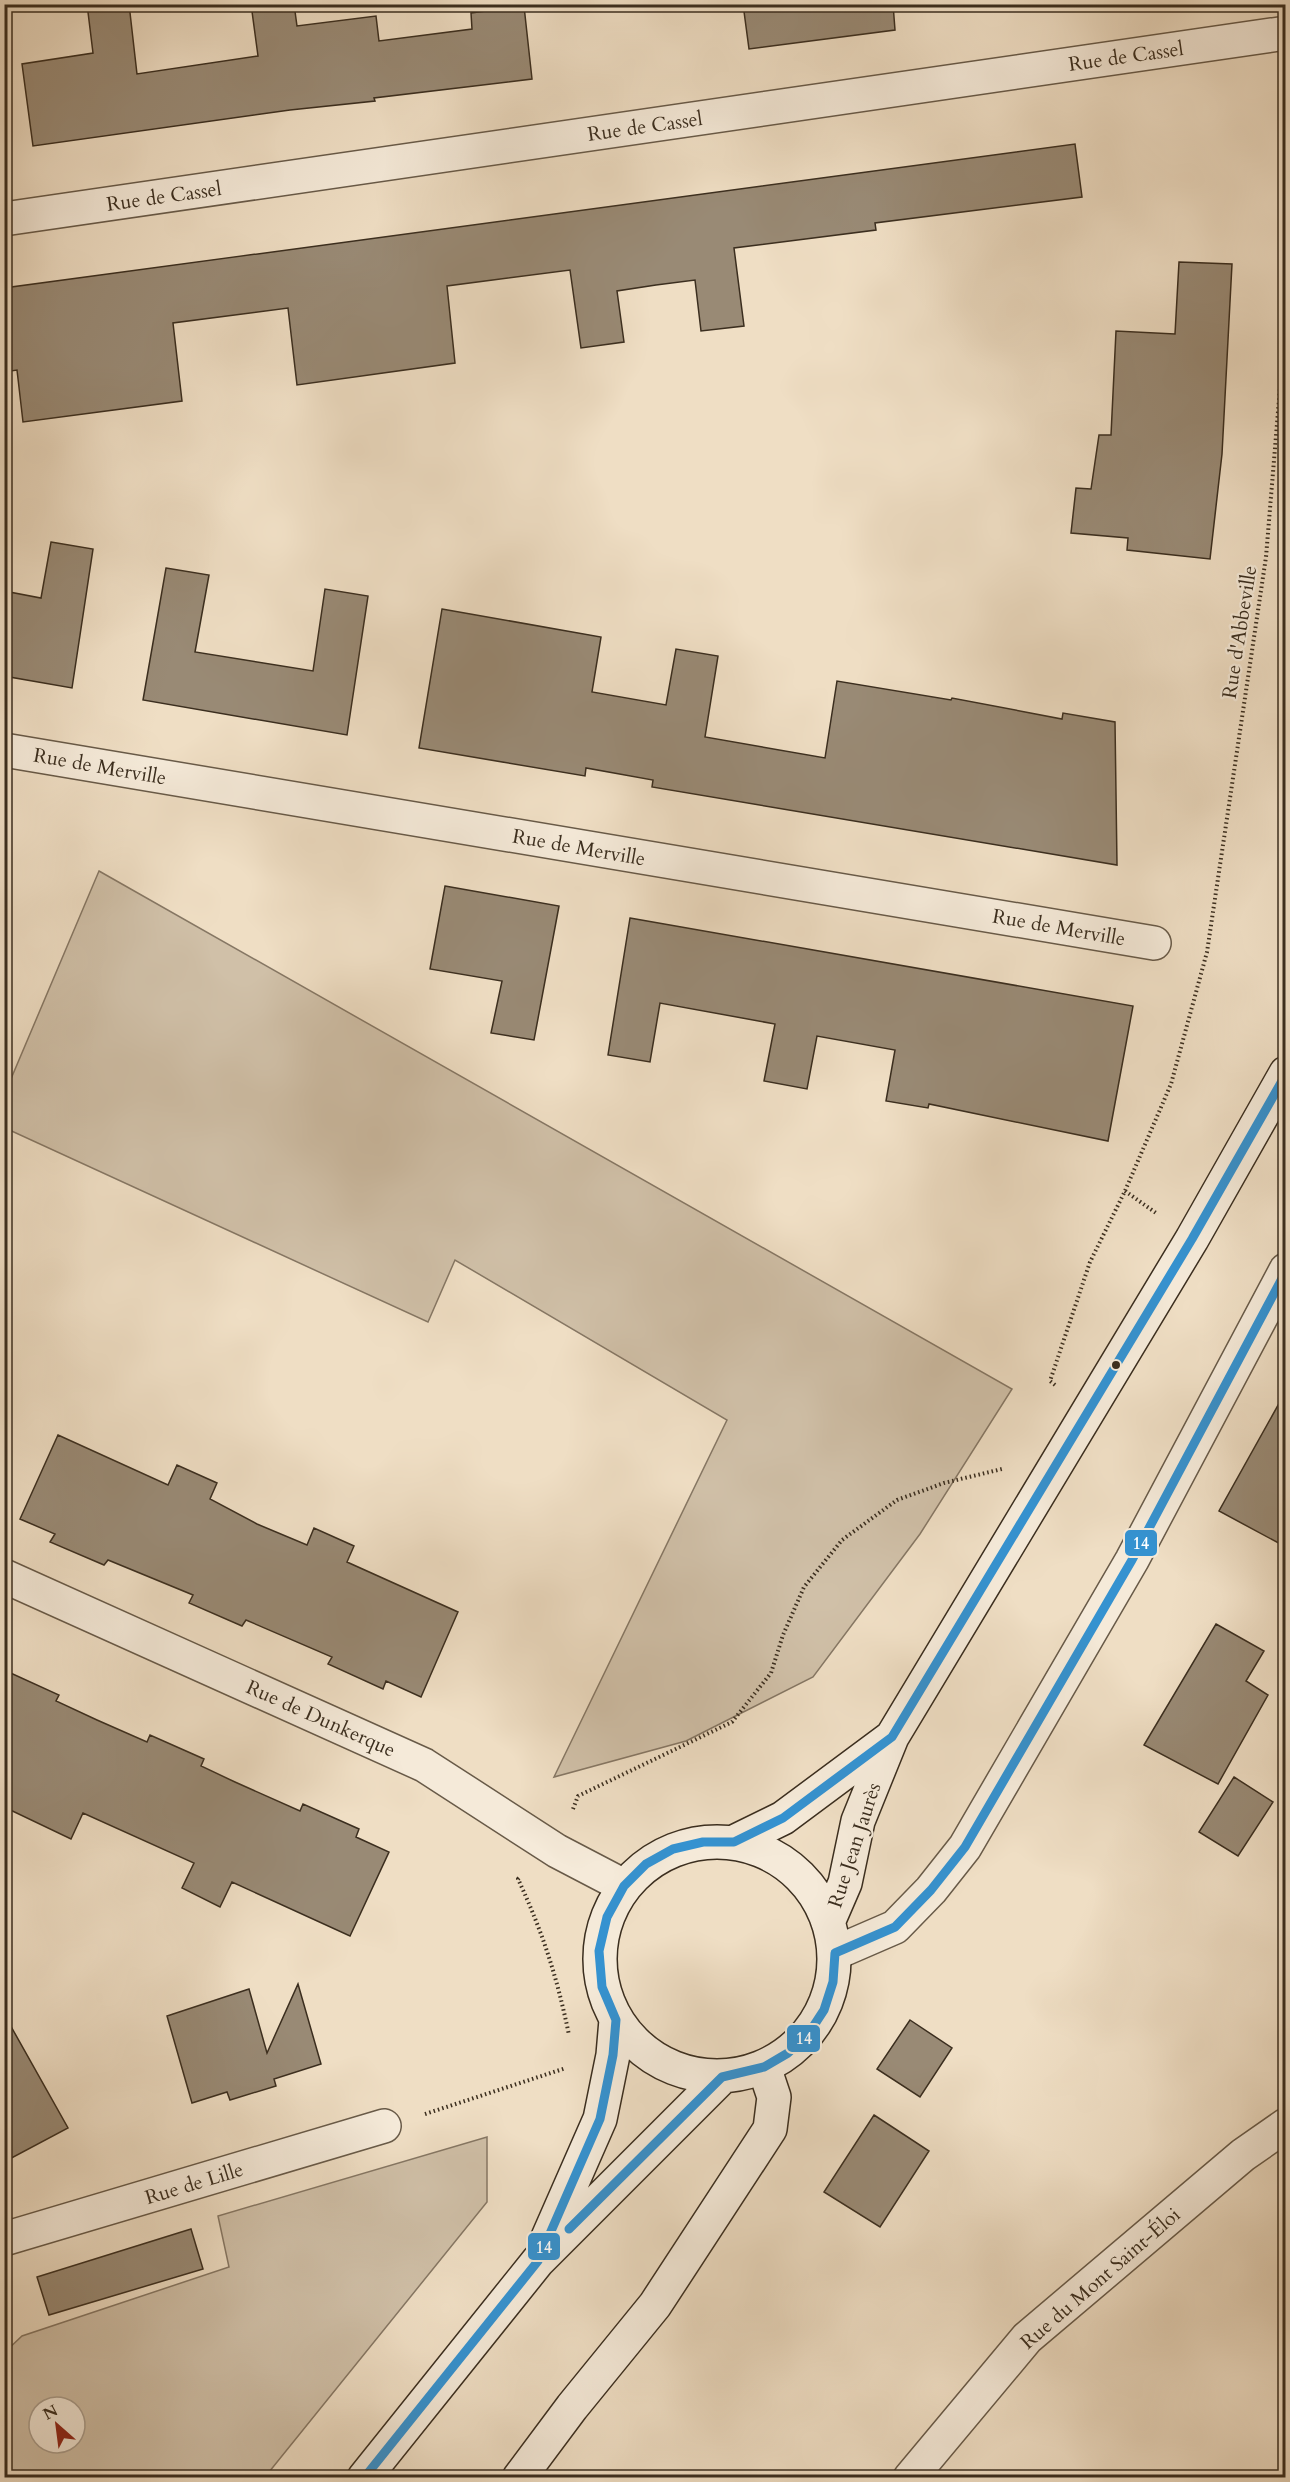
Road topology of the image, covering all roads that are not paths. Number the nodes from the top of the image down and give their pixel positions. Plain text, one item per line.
1 (1286, 33) edge
2 (4, 219) edge
3 (4, 750) edge
4 (1154, 943) dead end
5 (1286, 1072) edge
6 (1286, 1270) edge
7 (4, 1576) edge
8 (892, 1737) junction
9 (734, 1842) junction
10 (624, 1886) junction
11 (829, 1920) junction
12 (835, 1953) junction
13 (616, 2020) junction
14 (764, 2067) junction
15 (722, 2077) junction
16 (384, 2126) road end
17 (1286, 2126) edge
18 (4, 2240) edge
19 (538, 2261) junction
20 (364, 2478) edge
21 (519, 2478) edge
22 (910, 2478) edge

1 - 2 street, Rue de Cassel
3 - 4 street, Rue de Merville
5 - 8 street, Rue Jean Jaurès
6 - 12 street
7 - 10 street, Rue de Dunkerque
8 - 9 street, Rue Jean Jaurès
8 - 11 street, Rue Jean Jaurès
9 - 10 street
9 - 11 street
10 - 13 street
11 - 12 street
12 - 14 street
13 - 15 street
13 - 19 street
14 - 15 street
14 - 21 street
15 - 19 street
16 - 18 street, Rue de Lille
17 - 22 street, Rue du Mont Saint-Éloi
19 - 20 street

